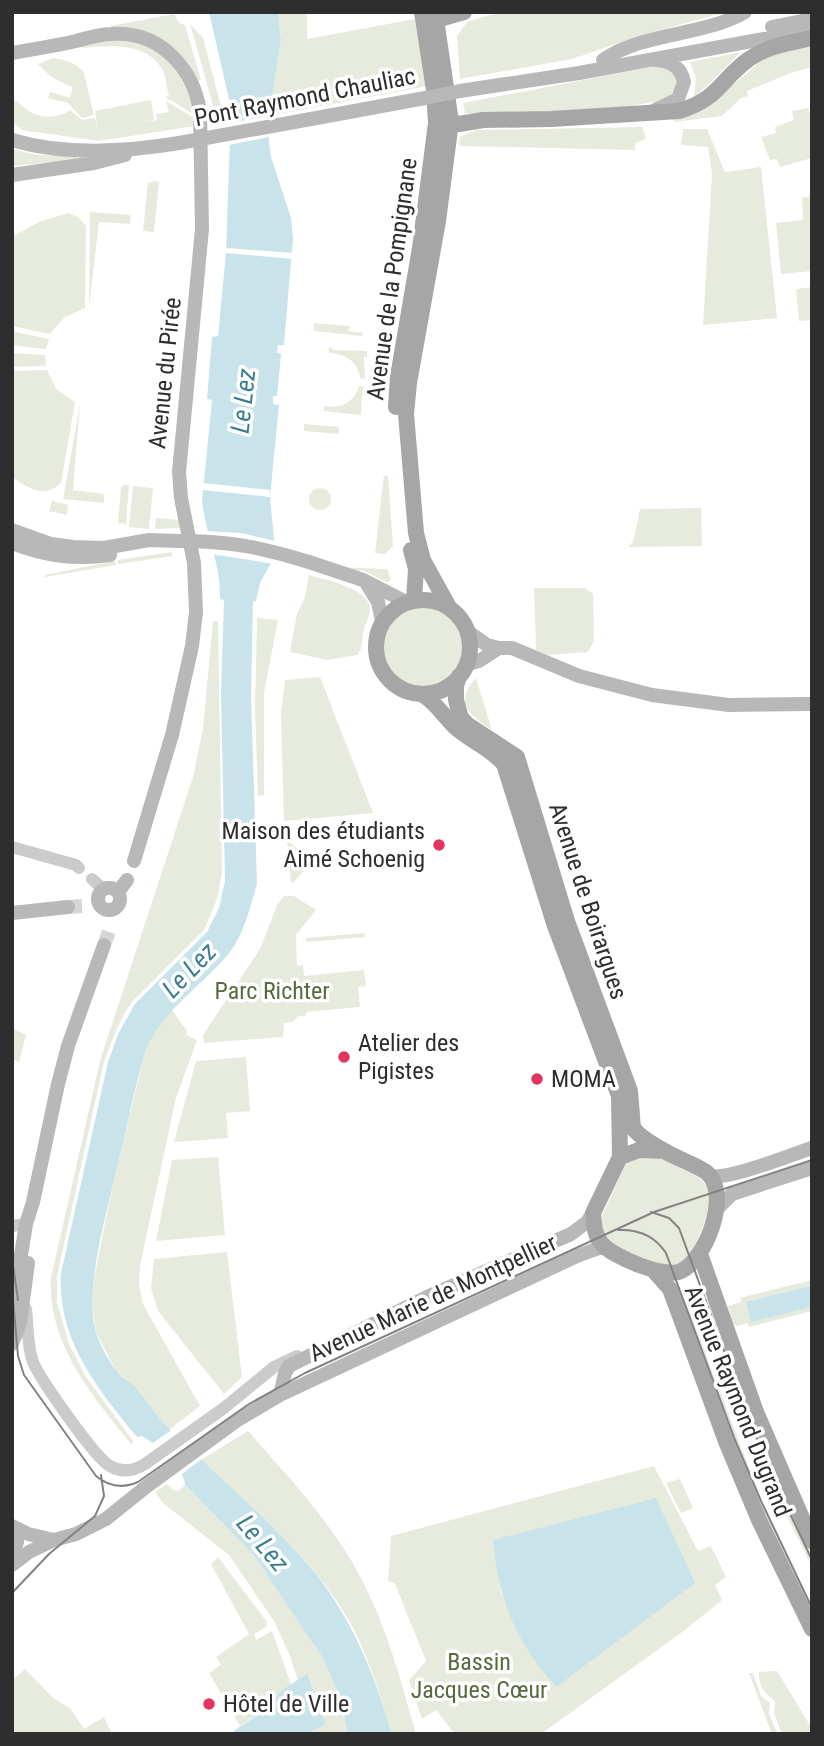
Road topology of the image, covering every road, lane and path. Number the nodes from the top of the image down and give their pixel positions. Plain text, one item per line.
1 (464, 12) edge
2 (745, 12) edge
3 (430, 14) edge
4 (812, 19) edge
5 (812, 30) edge
6 (812, 38) edge
7 (12, 53) edge
8 (651, 59) junction
9 (603, 60) junction
10 (539, 78) junction
11 (429, 94) junction
12 (652, 112) junction
13 (451, 116) junction
14 (12, 140) edge
15 (157, 147) junction
16 (12, 175) edge
17 (12, 530) edge
18 (12, 543) edge
19 (85, 553) junction
20 (363, 580) junction
21 (410, 601) junction
22 (449, 607) junction
23 (382, 621) junction
24 (467, 631) junction
25 (499, 648) junction
26 (463, 670) junction
27 (423, 695) junction
28 (812, 704) edge
29 (12, 847) edge
30 (134, 861) dead end
31 (79, 868) dead end
32 (92, 879) dead end
33 (107, 897) joint
34 (68, 907) tunnel mouth
35 (12, 913) edge
36 (111, 926) tunnel mouth
37 (104, 945) tunnel mouth
38 (812, 1148) edge
39 (664, 1152) junction
40 (621, 1157) junction
41 (812, 1168) edge
42 (710, 1176) junction
43 (33, 1202) junction
44 (717, 1209) junction
45 (593, 1213) junction
46 (19, 1225) edge
47 (606, 1248) junction
48 (700, 1254) junction
49 (652, 1269) junction
50 (18, 1307) edge
51 (358, 1330) junction
52 (12, 1345) edge
53 (280, 1395) junction
54 (17, 1529) edge
55 (54, 1540) junction
56 (812, 1541) edge
57 (12, 1559) edge
58 (12, 1564) edge
59 (812, 1629) edge

1 - 3 main road
2 - 9 main road
3 - 11 main road, Avenue de la Pompignane
3 - 13 main road, Avenue de la Pompignane
4 - 9 main road
5 - 8 main road
6 - 12 main road
7 - 30 main road, Avenue du Pirée
8 - 10 main road
8 - 12 main road
9 - 10 main road
10 - 11 main road, Pont Raymond Chauliac, bridge
11 - 13 main road, Avenue de la Pompignane
11 - 15 main road, Pont Raymond Chauliac, bridge
11 - 21 main road, Avenue de la Pompignane
12 - 13 main road
13 - 22 main road, Avenue de la Pompignane
14 - 15 main road
15 - 16 main road
17 - 19 main road
18 - 19 main road
19 - 20 main road, bridge
20 - 21 main road
20 - 23 main road
21 - 22 main road
21 - 23 main road
22 - 24 main road
23 - 27 main road
24 - 25 main road
24 - 26 main road
25 - 26 main road
25 - 28 main road
26 - 27 main road
26 - 39 main road, Avenue de Boirargues
27 - 40 main road
29 - 31 street
32 - 33 street
33 - 36 main road
34 - 35 main road
37 - 43 main road
38 - 42 main road
39 - 40 main road
39 - 42 main road
40 - 45 main road
41 - 44 main road
42 - 44 main road
43 - 46 main road
43 - 50 main road
44 - 48 main road
45 - 47 main road
45 - 51 main road, Avenue Marie de Montpellier
46 - 50 main road
47 - 49 main road
47 - 53 main road, Avenue Marie de Montpellier
48 - 49 main road
48 - 56 main road, Avenue Raymond Dugrand
49 - 59 main road, Avenue Raymond Dugrand
50 - 51 street, Avenue Marie de Montpellier
50 - 52 main road
51 - 53 main road, Avenue Marie de Montpellier
53 - 55 main road, Avenue Marie de Montpellier
54 - 55 main road
54 - 57 main road
55 - 58 main road, Avenue Marie de Montpellier

